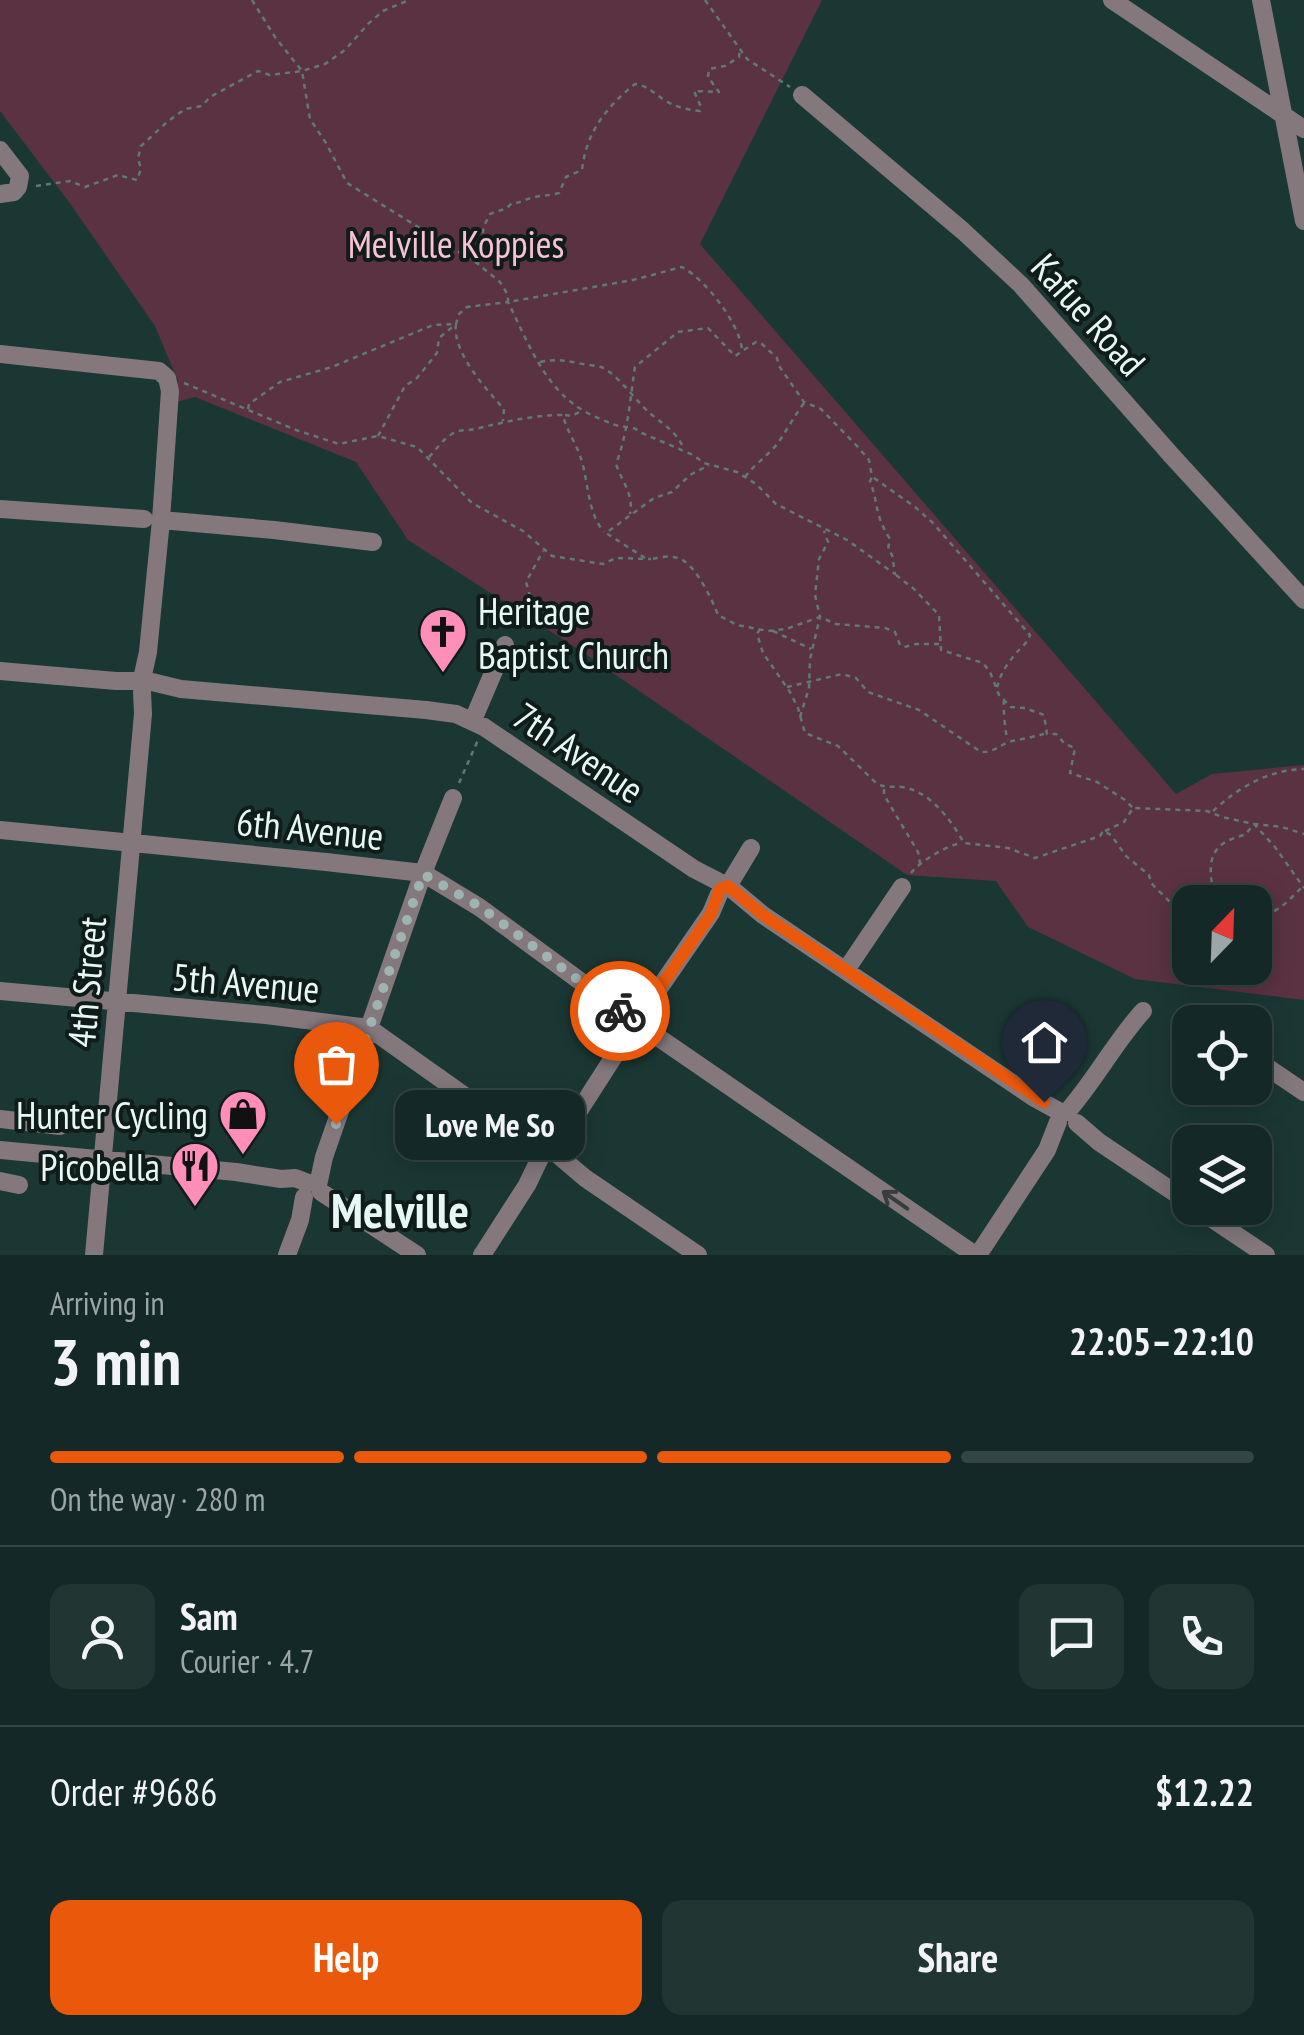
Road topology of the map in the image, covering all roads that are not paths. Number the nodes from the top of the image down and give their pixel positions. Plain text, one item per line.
1 (1112, 0) edge
2 (1260, 0) edge
3 (802, 95) road end
4 (1282, 114) junction
5 (1304, 128) edge
6 (0, 150) edge
7 (9, 191) edge
8 (1304, 221) edge
9 (0, 354) edge
10 (0, 508) edge
11 (153, 520) junction
12 (373, 542) dead end
13 (1304, 600) edge
14 (505, 646) dead end
15 (0, 671) edge
16 (145, 686) junction
17 (478, 723) junction
18 (453, 798) road end
19 (0, 830) edge
20 (131, 842) junction
21 (751, 848) dead end
22 (423, 874) junction
23 (902, 887) road end
24 (726, 892) junction
25 (846, 970) junction
26 (0, 992) edge
27 (117, 1003) junction
28 (1143, 1011) dead end
29 (636, 1022) junction
30 (370, 1028) junction
31 (1272, 1070) edge
32 (1304, 1092) edge
33 (0, 1119) edge
34 (1067, 1121) junction
35 (0, 1150) edge
36 (56, 1154) junction
37 (549, 1155) junction
38 (102, 1158) junction
39 (0, 1181) edge
40 (19, 1185) dead end
41 (312, 1191) junction
42 (1172, 1191) edge
43 (1221, 1225) edge
44 (94, 1255) edge
45 (287, 1255) edge
46 (417, 1255) edge
47 (482, 1255) edge
48 (698, 1255) edge
49 (977, 1255) edge
50 (1266, 1255) edge

1 - 4 street
2 - 4 street
3 - 13 street, Kafue Road
4 - 5 street
4 - 8 street
6 - 7 street
9 - 11 street, 4th Street
10 - 11 street
11 - 12 street
11 - 16 street, 4th Street
14 - 17 street
15 - 16 street, 7th Avenue
16 - 17 street, 7th Avenue
16 - 20 street, 4th Street
17 - 24 street, 7th Avenue
18 - 22 street
19 - 20 street, 6th Avenue
20 - 22 street, 6th Avenue
20 - 27 street, 4th Street
21 - 24 street
22 - 29 street, 6th Avenue
22 - 30 street
23 - 25 street
24 - 25 street, 7th Avenue
24 - 29 street
25 - 34 street, 7th Avenue
26 - 27 street, 5th Avenue
27 - 30 street, 5th Avenue
27 - 38 street, 4th Street
28 - 34 street
29 - 37 street
49 -> 29 street, 6th Avenue
30 - 37 street, 5th Avenue
30 - 41 street
31 - 32 street
33 - 36 street
34 - 42 street, 7th Avenue
34 - 49 street
35 - 36 street
36 - 38 street
37 - 47 street
37 - 48 street, 5th Avenue
38 - 41 street
38 - 44 street, 4th Street
39 - 40 street
41 - 45 street
41 - 46 street
43 - 50 street

